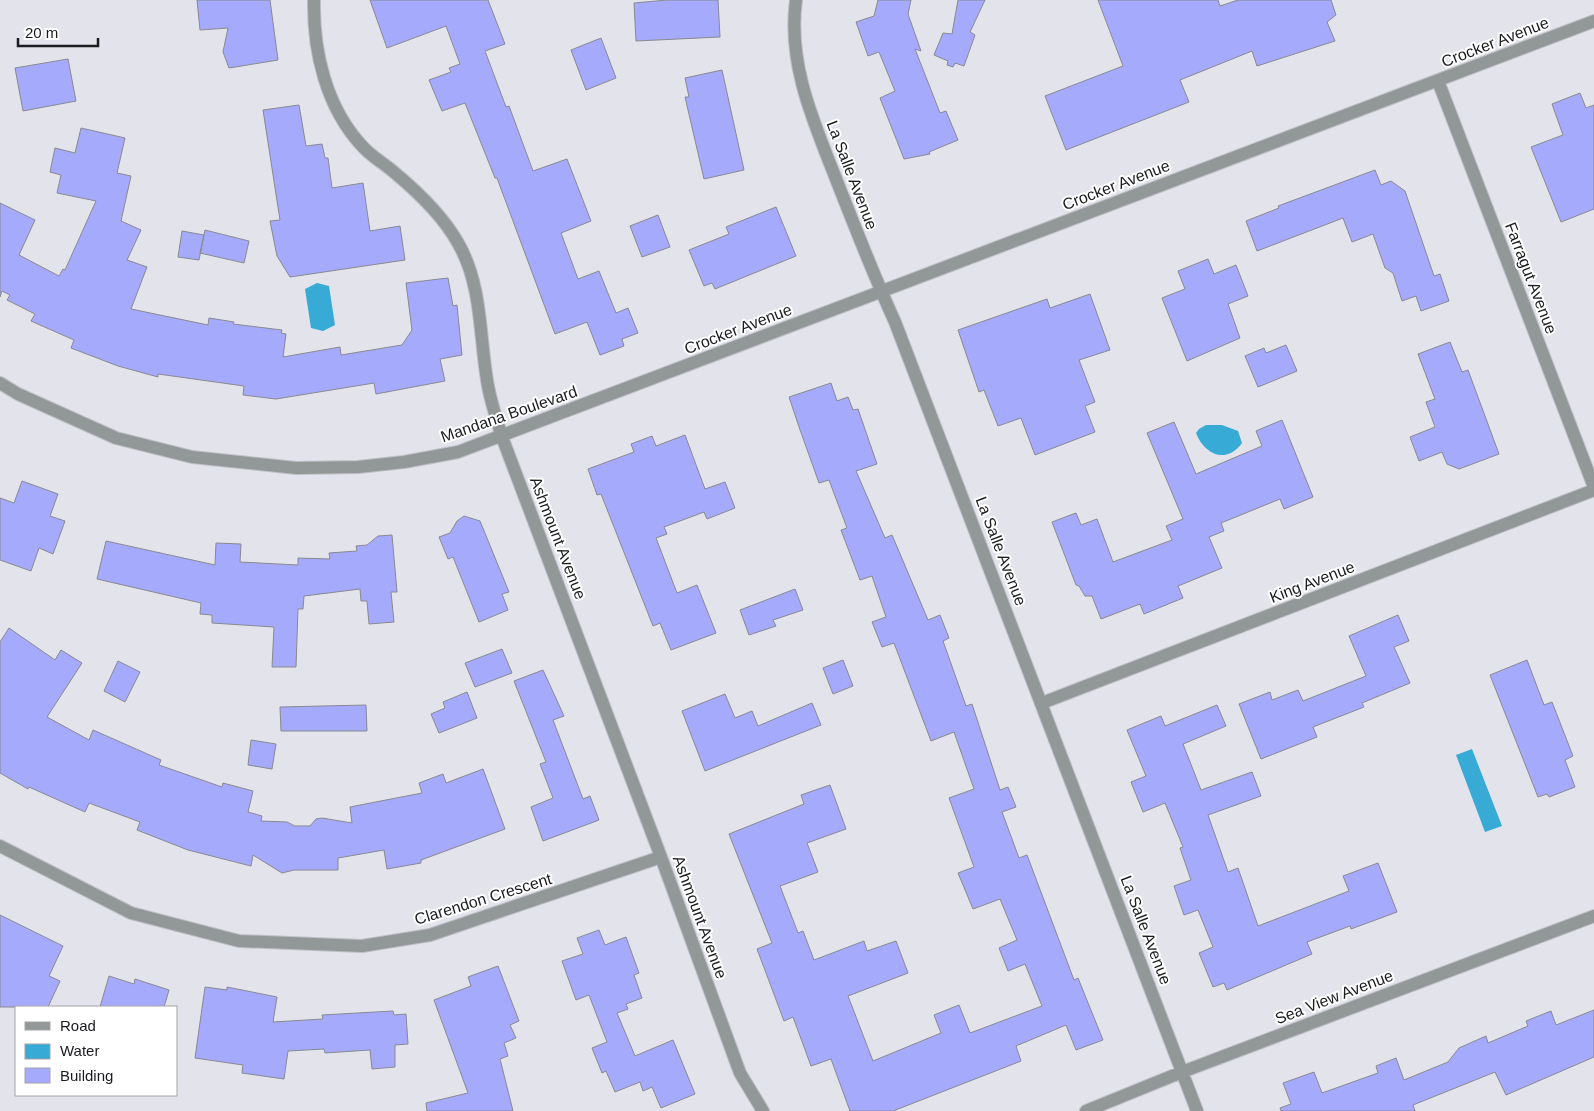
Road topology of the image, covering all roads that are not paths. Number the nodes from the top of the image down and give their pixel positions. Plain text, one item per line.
1 (314, 0) edge
2 (796, 0) edge
3 (1594, 21) edge
4 (1438, 81) junction
5 (881, 291) junction
6 (651, 380) joint
7 (0, 383) edge
8 (502, 437) junction
9 (1594, 489) edge
10 (1042, 703) junction
11 (0, 846) edge
12 (661, 857) junction
13 (1594, 916) edge
14 (1182, 1072) junction
15 (763, 1111) edge
16 (1086, 1111) edge
17 (1198, 1111) edge

1 - 8 street, Ashmount Avenue
2 - 5 street, La Salle Avenue
3 - 4 street, Crocker Avenue
4 - 5 street, Crocker Avenue
4 - 9 street, Farragut Avenue
5 - 6 street, Crocker Avenue
5 - 10 street, La Salle Avenue
6 - 8 street, Mandana Boulevard
7 - 8 street, Mandana Boulevard
8 - 12 street, Ashmount Avenue
9 - 10 street, King Avenue
10 - 14 street, La Salle Avenue
11 - 12 street, Clarendon Crescent
12 - 15 street, Ashmount Avenue
13 - 14 street, Sea View Avenue
14 - 16 street, Sea View Avenue
14 - 17 street, La Salle Avenue

